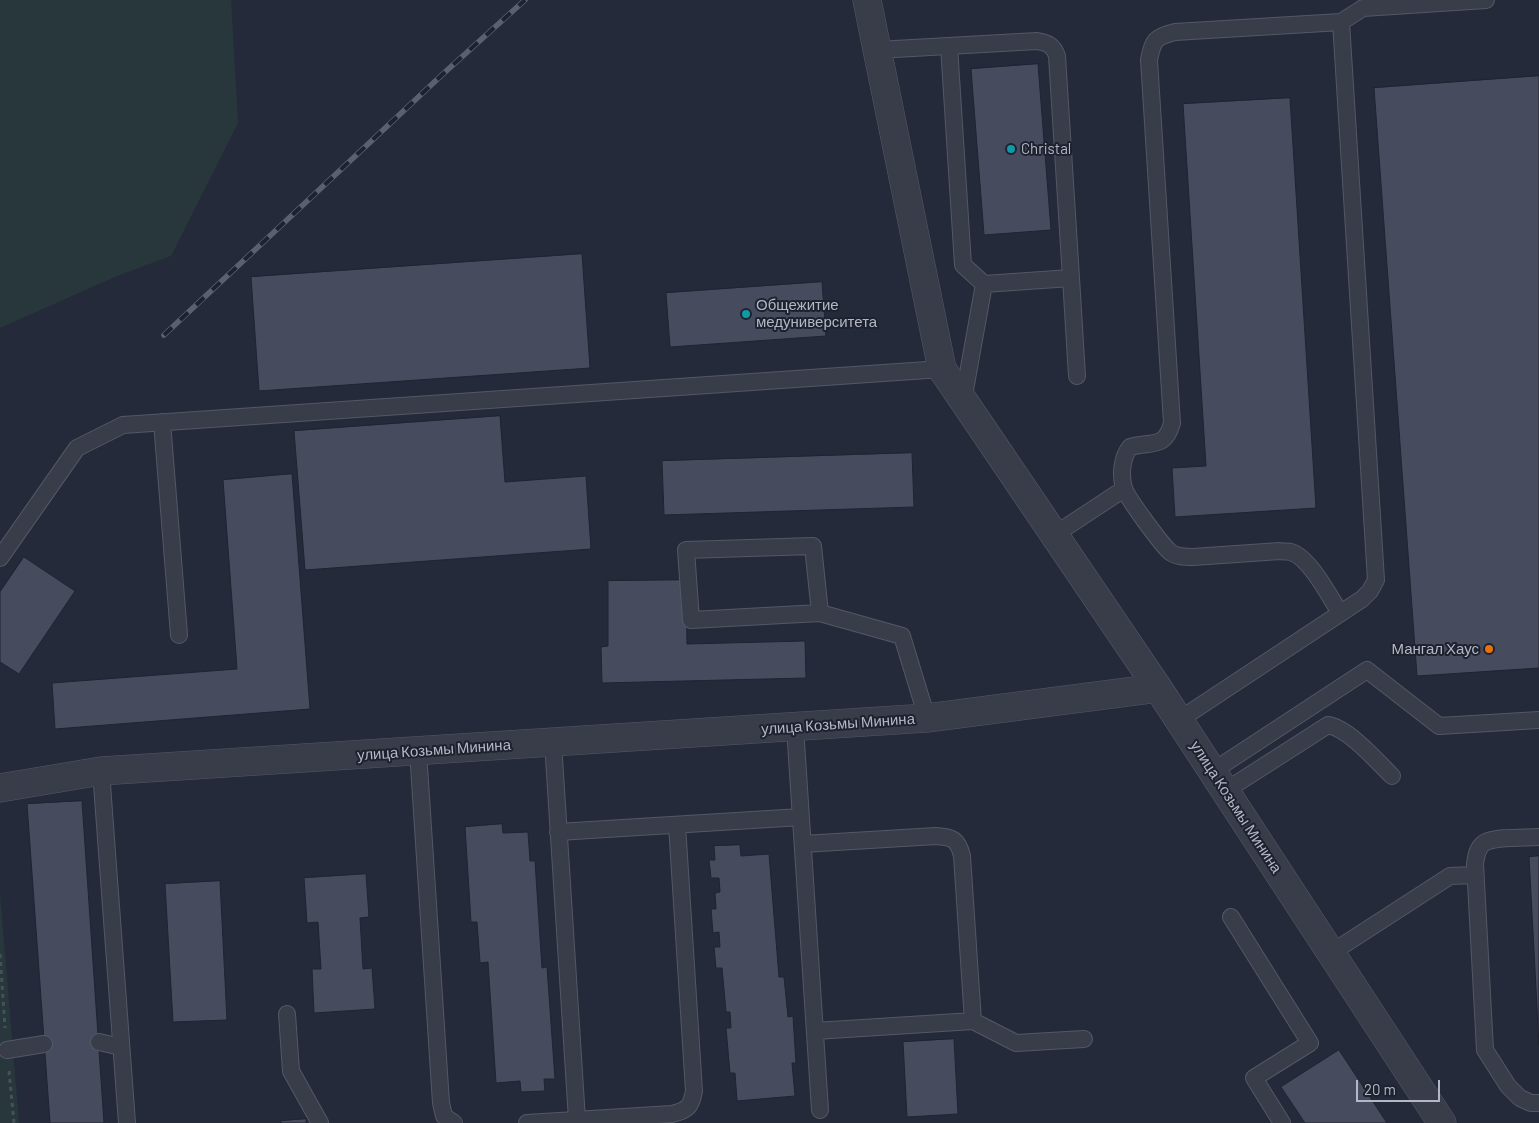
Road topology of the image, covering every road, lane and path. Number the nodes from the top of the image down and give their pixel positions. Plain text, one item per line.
1 (867, 0) edge
2 (1486, 0) edge
3 (1341, 22) junction
4 (949, 46) junction
5 (877, 50) junction
6 (1071, 278) junction
7 (984, 284) junction
8 (942, 369) junction
9 (1077, 376) dead end
10 (964, 401) junction
11 (162, 422) junction
12 (1124, 488) junction
13 (1054, 535) junction
14 (0, 558) edge
15 (820, 613) junction
16 (1340, 613) junction
17 (179, 634) dead end
18 (1158, 688) junction
19 (927, 718) junction
20 (1179, 720) junction
21 (1539, 720) edge
22 (795, 727) junction
23 (553, 742) junction
24 (418, 751) junction
25 (101, 771) junction
26 (1392, 776) dead end
27 (1219, 781) junction
28 (0, 788) edge
29 (801, 817) junction
30 (677, 825) junction
31 (558, 832) junction
32 (1539, 837) edge
33 (803, 844) junction
34 (1475, 875) junction
35 (1231, 917) dead end
36 (1331, 953) junction
37 (287, 1014) dead end
38 (973, 1021) junction
39 (815, 1031) junction
40 (1084, 1039) dead end
41 (99, 1042) dead end
42 (44, 1044) dead end
43 (122, 1047) junction
44 (7, 1050) dead end
45 (1539, 1103) edge
46 (820, 1110) dead end
47 (577, 1120) junction
48 (127, 1123) edge
49 (320, 1123) edge
50 (454, 1123) edge
51 (527, 1123) edge
52 (1282, 1123) edge
53 (1442, 1123) edge

1 - 5 street
2 - 3 lane
3 - 12 lane
3 - 16 lane
4 - 5 lane
4 - 6 lane
4 - 7 lane
5 - 8 street
6 - 7 lane
6 - 9 lane
7 - 10 lane
8 - 10 street
8 - 11 lane
10 - 13 street
11 - 14 lane
11 - 17 lane
12 - 13 lane
12 - 16 lane
13 - 18 street
15 - 15 lane
15 - 19 lane
16 - 20 lane
18 - 19 street, улица Козьмы Минина
18 - 20 street, улица Козьмы Минина
19 - 22 street, улица Козьмы Минина
20 - 27 street, улица Козьмы Минина
21 - 27 lane
22 - 23 street, улица Козьмы Минина
22 - 29 lane
23 - 24 street, улица Козьмы Минина
23 - 31 lane
24 - 25 street, улица Козьмы Минина
24 - 50 lane
25 - 28 street, улица Козьмы Минина
25 - 43 lane
26 - 27 lane
27 - 36 street, улица Козьмы Минина
29 - 30 lane
29 - 33 lane
30 - 31 lane
30 - 47 lane
31 - 47 lane
32 - 34 lane
33 - 38 lane
33 - 39 lane
34 - 36 lane
34 - 45 lane
35 - 52 lane
36 - 53 street, улица Козьмы Минина
37 - 49 lane
38 - 39 lane
38 - 40 lane
39 - 46 lane
41 - 43 lane
42 - 44 lane
43 - 48 lane
47 - 51 lane

